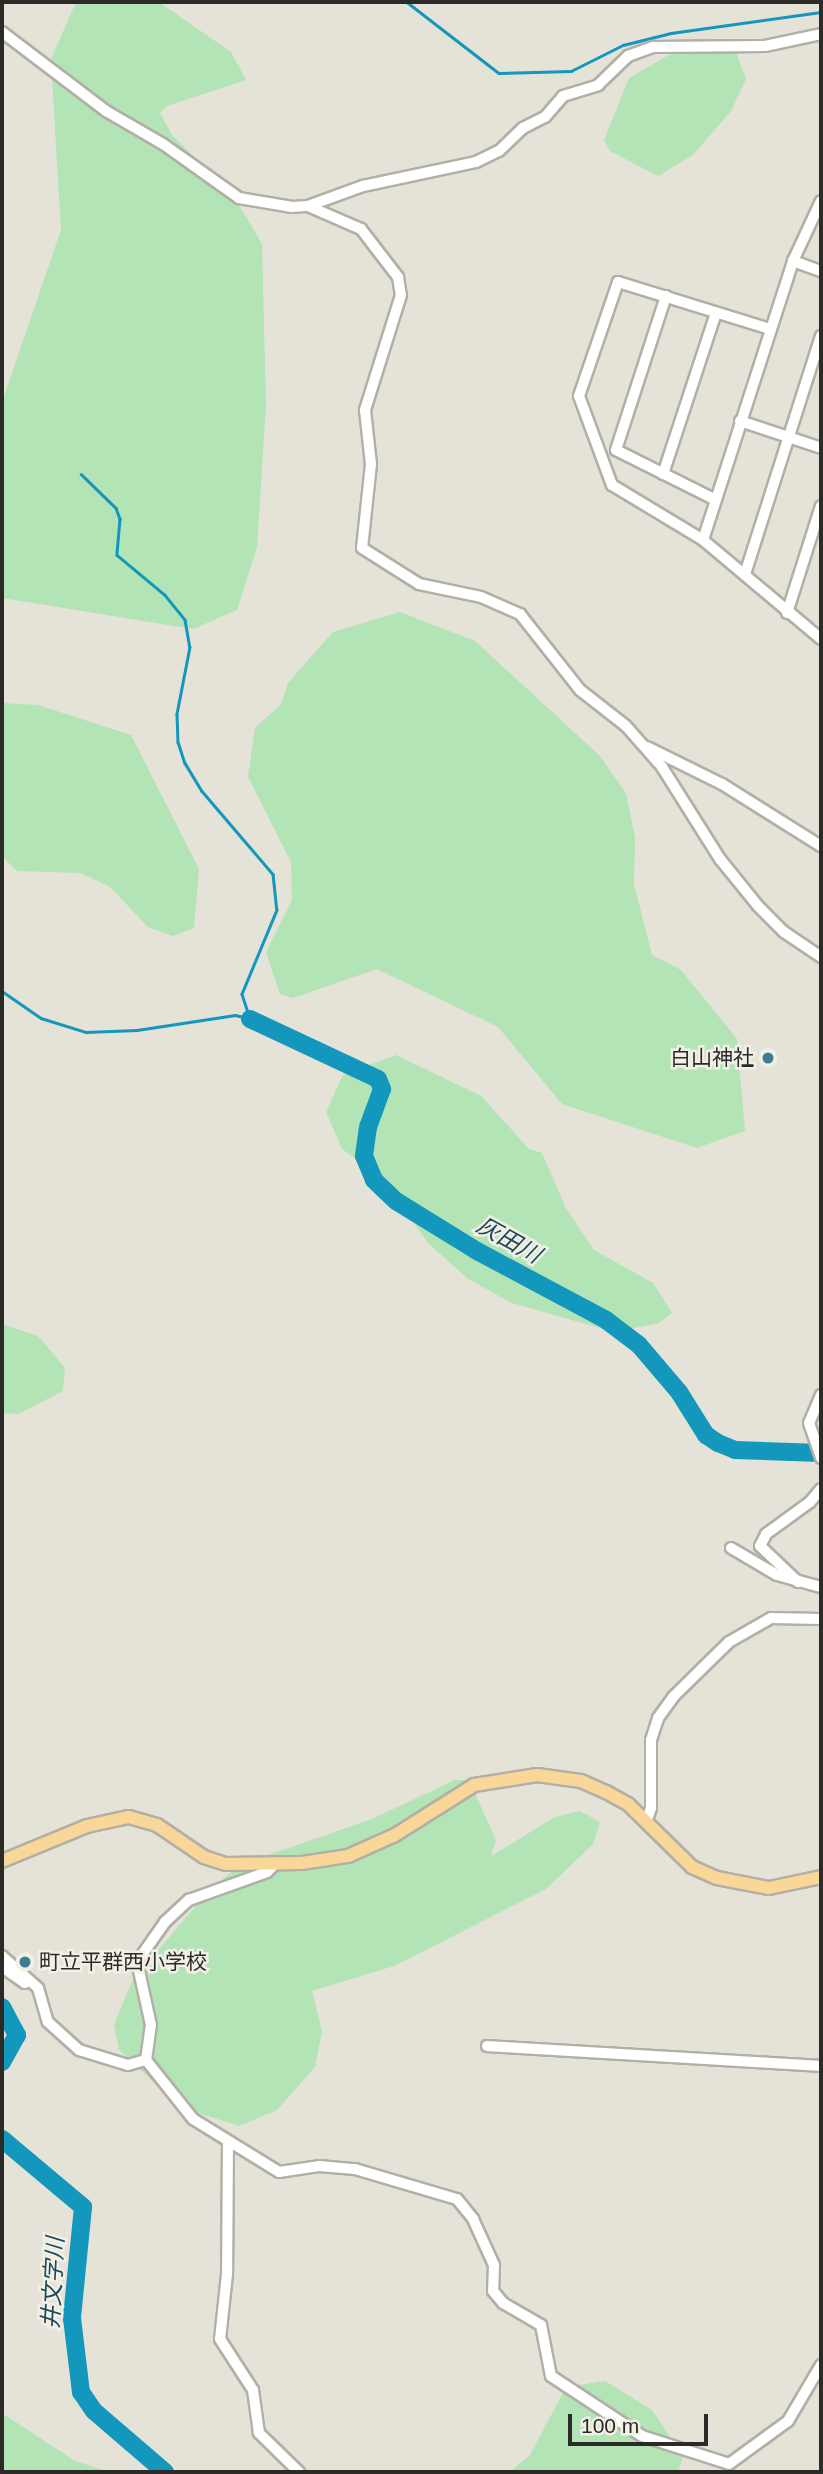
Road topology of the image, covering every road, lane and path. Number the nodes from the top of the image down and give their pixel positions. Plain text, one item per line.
1 (2, 32) edge
2 (821, 34) edge
3 (308, 206) junction
4 (820, 207) edge
5 (793, 261) junction
6 (821, 271) edge
7 (666, 296) junction
8 (716, 313) junction
9 (770, 330) junction
10 (821, 336) edge
11 (740, 421) junction
12 (790, 437) junction
13 (821, 448) edge
14 (663, 474) junction
15 (714, 499) junction
16 (821, 506) edge
17 (703, 540) junction
18 (745, 574) junction
19 (787, 613) junction
20 (821, 639) edge
21 (642, 745) junction
22 (821, 846) edge
23 (821, 957) edge
24 (821, 1395) edge
25 (821, 1458) edge
26 (821, 1489) edge
27 (731, 1548) dead end
28 (798, 1582) junction
29 (821, 1587) edge
30 (821, 1619) edge
31 (646, 1822) junction
32 (2, 1861) edge
33 (275, 1864) junction
34 (821, 1877) edge
35 (2, 1956) edge
36 (2, 1966) edge
37 (41, 1997) junction
38 (486, 2046) dead end
39 (146, 2060) junction
40 (821, 2066) edge
41 (229, 2142) junction
42 (821, 2365) edge
43 (729, 2468) edge
44 (299, 2472) edge

1 - 3 street
2 - 3 street
3 - 21 street
4 - 5 street
5 - 6 street
5 - 9 street
7 - 8 street
7 - 14 street
7 - 17 street
8 - 9 street
8 - 14 street
9 - 11 street
10 - 12 street
11 - 12 street
11 - 15 street
12 - 13 street
12 - 18 street
14 - 15 street
15 - 17 street
16 - 19 street
17 - 18 street
18 - 19 street
19 - 20 street
21 - 22 street
21 - 23 street
24 - 25 street
26 - 28 street
27 - 28 street
28 - 29 street
30 - 31 street
31 - 33 main road
31 - 34 main road
32 - 33 main road
33 - 39 street
35 - 37 street
36 - 37 street
37 - 39 street
38 - 40 street
39 - 41 street
41 - 43 street
41 - 44 street
42 - 43 street

